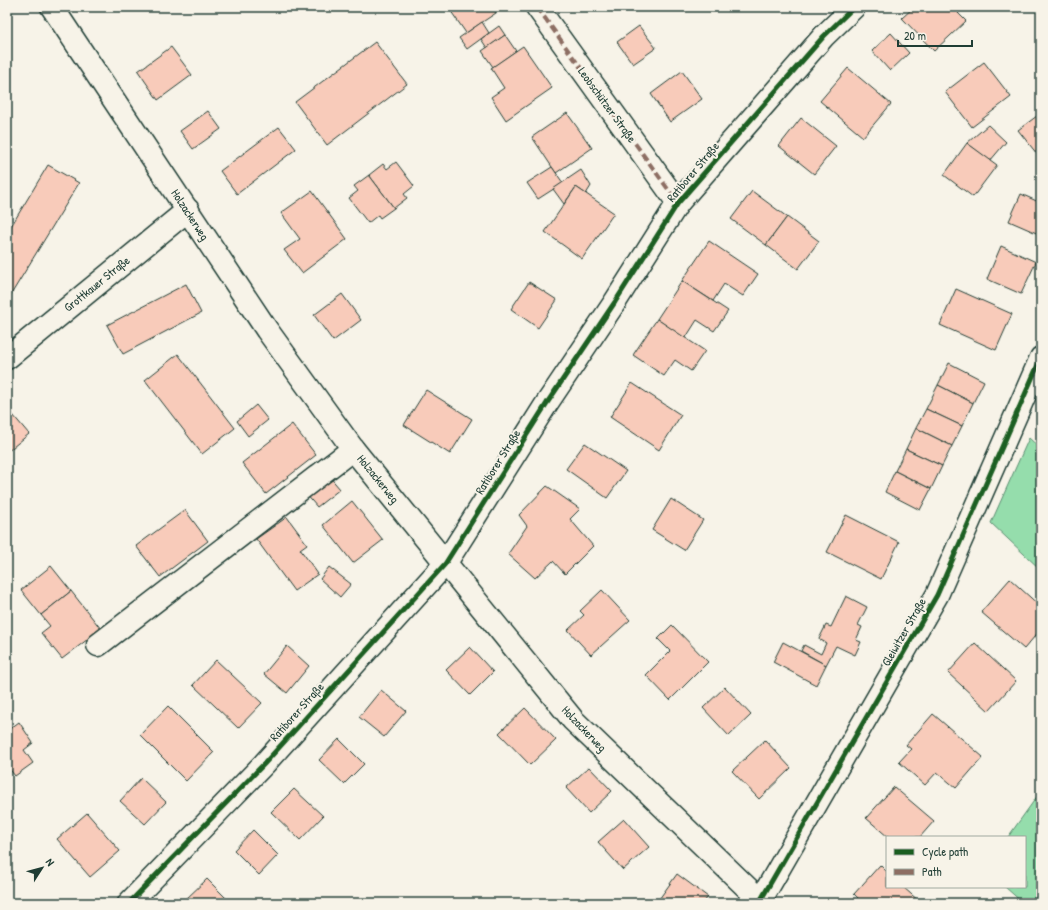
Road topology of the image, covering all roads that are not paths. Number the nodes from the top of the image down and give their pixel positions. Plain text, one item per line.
1 (52, 7) edge
2 (537, 7) edge
3 (854, 7) edge
4 (678, 203) junction
5 (188, 210) junction
6 (7, 358) edge
7 (1041, 358) edge
8 (353, 449) junction
9 (445, 564) junction
10 (98, 645) dead end
11 (761, 902) edge
12 (129, 903) edge

1 - 5 street, Holzackerweg
2 - 4 street, Leobschützer Straße
3 - 4 street, Ratiborer Straße
4 - 9 street, Ratiborer Straße
5 - 6 street, Grottkauer Straße
5 - 8 street, Holzackerweg
7 - 11 street, Gleiwitzer Straße
8 - 9 street, Holzackerweg
8 - 10 street
9 - 11 street, Holzackerweg
9 - 12 street, Ratiborer Straße

